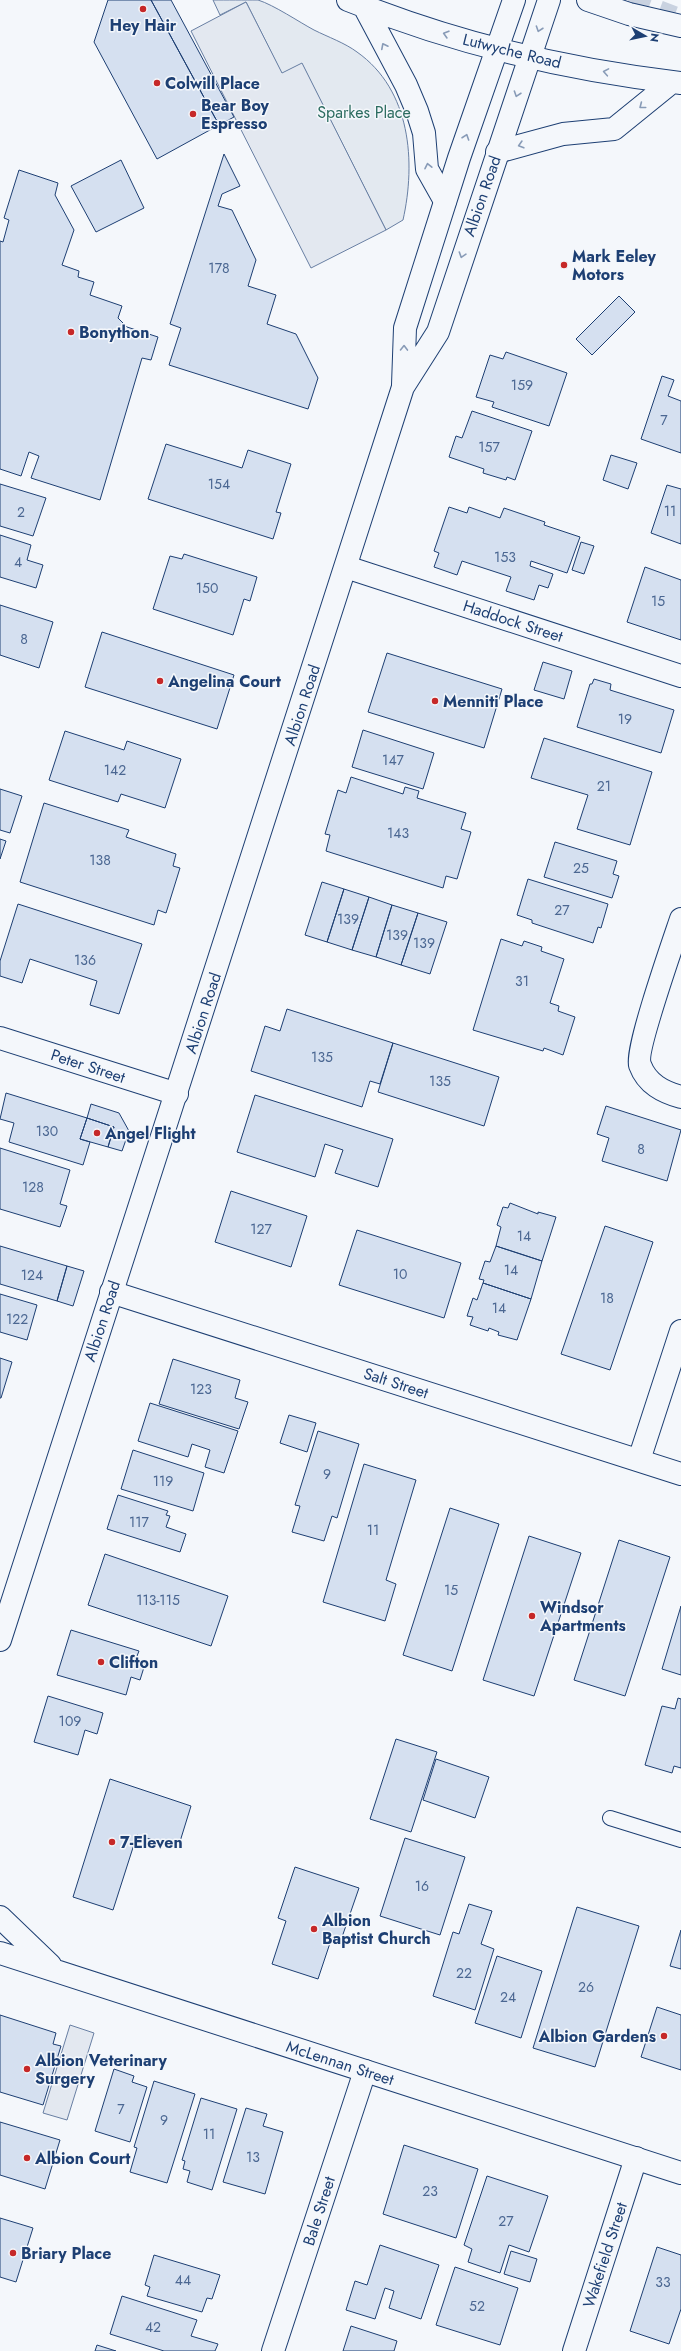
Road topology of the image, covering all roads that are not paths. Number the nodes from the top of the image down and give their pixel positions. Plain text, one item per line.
1 (514, 0) edge
2 (549, 0) edge
3 (588, 0) edge
4 (356, 3) edge
5 (681, 26) edge
6 (497, 48) junction
7 (529, 57) junction
8 (677, 83) edge
9 (497, 152) junction
10 (445, 201) junction
11 (404, 387) junction
12 (346, 567) junction
13 (681, 676) edge
14 (681, 919) edge
15 (0, 1038) edge
16 (177, 1094) junction
17 (681, 1096) edge
18 (111, 1292) junction
19 (681, 1331) edge
20 (639, 1460) junction
21 (681, 1474) edge
22 (0, 1640) edge
23 (610, 1818) dead end
24 (681, 1840) edge
25 (0, 1917) edge
26 (0, 1953) edge
27 (56, 1970) junction
28 (365, 2071) junction
29 (636, 2158) junction
30 (681, 2173) edge
31 (273, 2351) edge
32 (574, 2351) edge

1 - 6 main road, Albion Road
2 -> 7 main road, Albion Road
3 - 5 main road
6 -> 4 main road, Lutwyche Road
10 -> 4 main road
6 - 7 main road, Lutwyche Road
10 -> 6 main road, Albion Road
8 -> 7 main road, Lutwyche Road
7 -> 9 main road, Albion Road
8 -> 9 main road
9 -> 11 main road, Albion Road
11 -> 10 main road, Albion Road
11 - 12 main road, Albion Road
12 - 13 main road, Haddock Street
12 - 16 main road, Albion Road
14 - 17 main road
15 - 16 main road, Peter Street
16 - 18 main road, Albion Road
18 - 20 main road, Salt Street
18 - 22 main road, Albion Road
19 - 20 main road
20 - 21 main road, Salt Street
23 - 24 lane
25 - 27 main road
26 - 27 main road, McLennan Street
27 - 28 main road, McLennan Street
28 - 29 main road, McLennan Street
28 - 31 main road, Bale Street
29 - 30 main road, McLennan Street
29 - 32 main road, Wakefield Street

